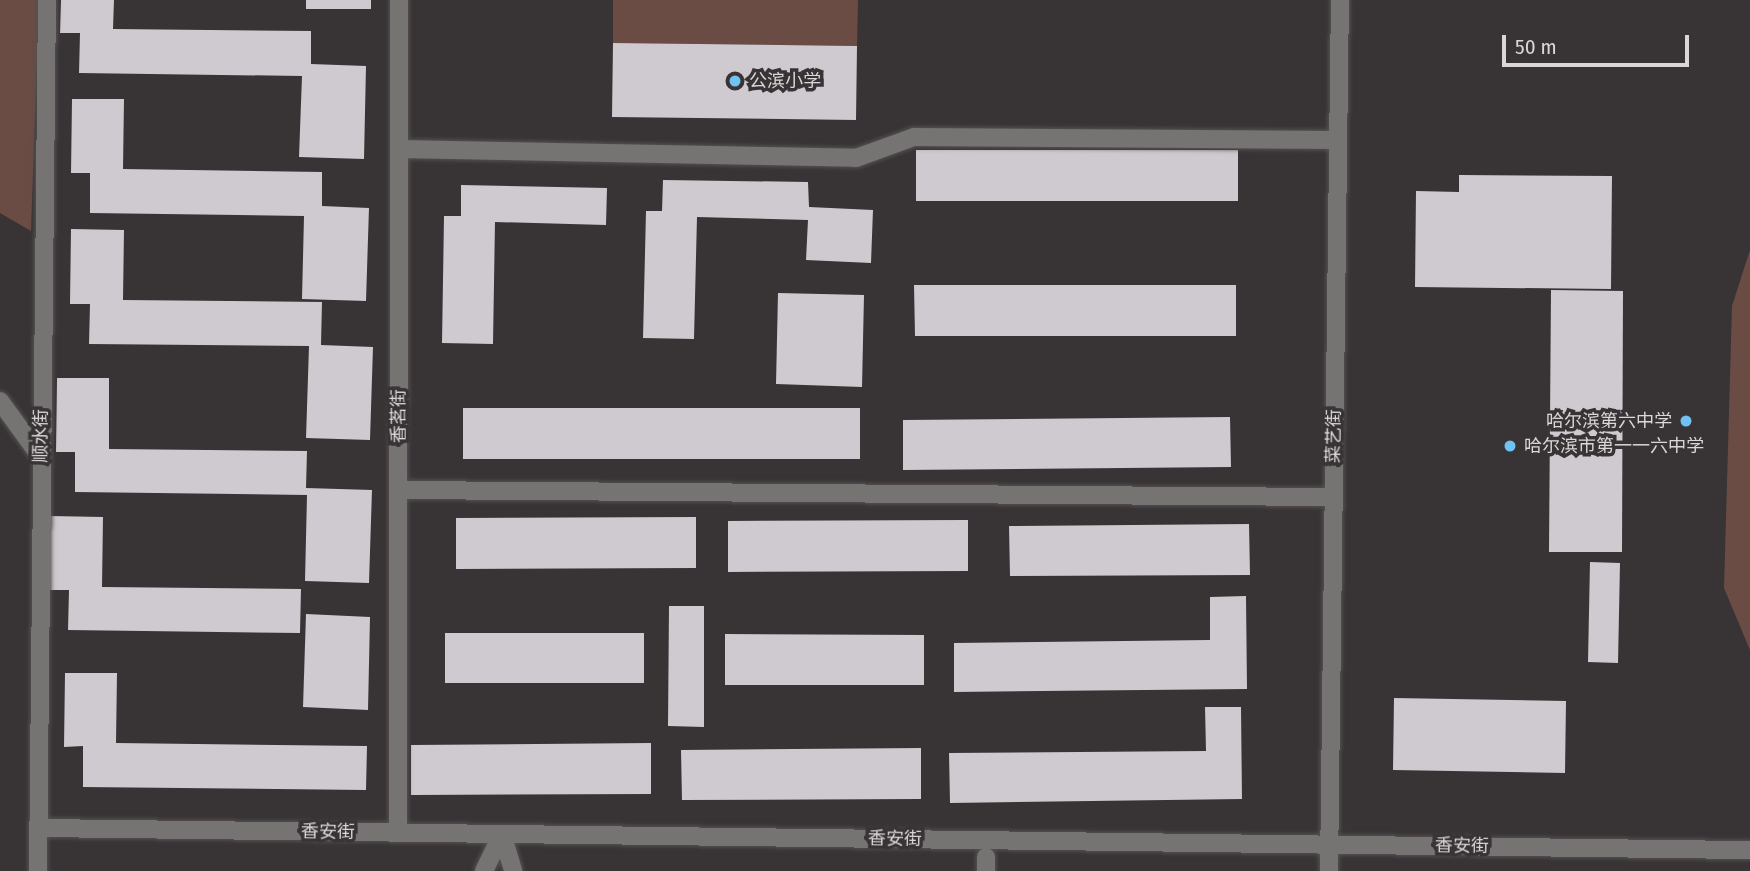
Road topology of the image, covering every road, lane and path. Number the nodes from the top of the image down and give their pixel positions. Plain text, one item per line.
1 (47, 0) edge
2 (399, 0) edge
3 (1340, 0) edge
4 (1338, 140) junction
5 (399, 149) junction
6 (0, 401) edge
7 (40, 456) junction
8 (398, 490) junction
9 (1334, 497) junction
10 (40, 828) junction
11 (398, 832) junction
12 (502, 834) junction
13 (1329, 844) junction
14 (1750, 850) edge
15 (38, 871) edge
16 (484, 871) edge
17 (513, 871) edge
18 (1329, 871) edge

1 - 7 street, 顺水街
2 - 5 street, 香茗街
3 - 4 street, 菜艺街
4 - 5 street
4 - 9 street, 菜艺街
5 - 8 street, 香茗街
6 - 7 street
7 - 10 street, 顺水街
8 - 9 street
8 - 11 street, 香茗街
9 - 13 street, 菜艺街
10 - 11 street, 香安街
10 - 15 street, 顺水街
11 - 12 street, 香安街
12 - 13 street, 香安街
12 - 16 street
12 - 17 street
13 - 14 street, 香安街
13 - 18 street, 菜艺街

